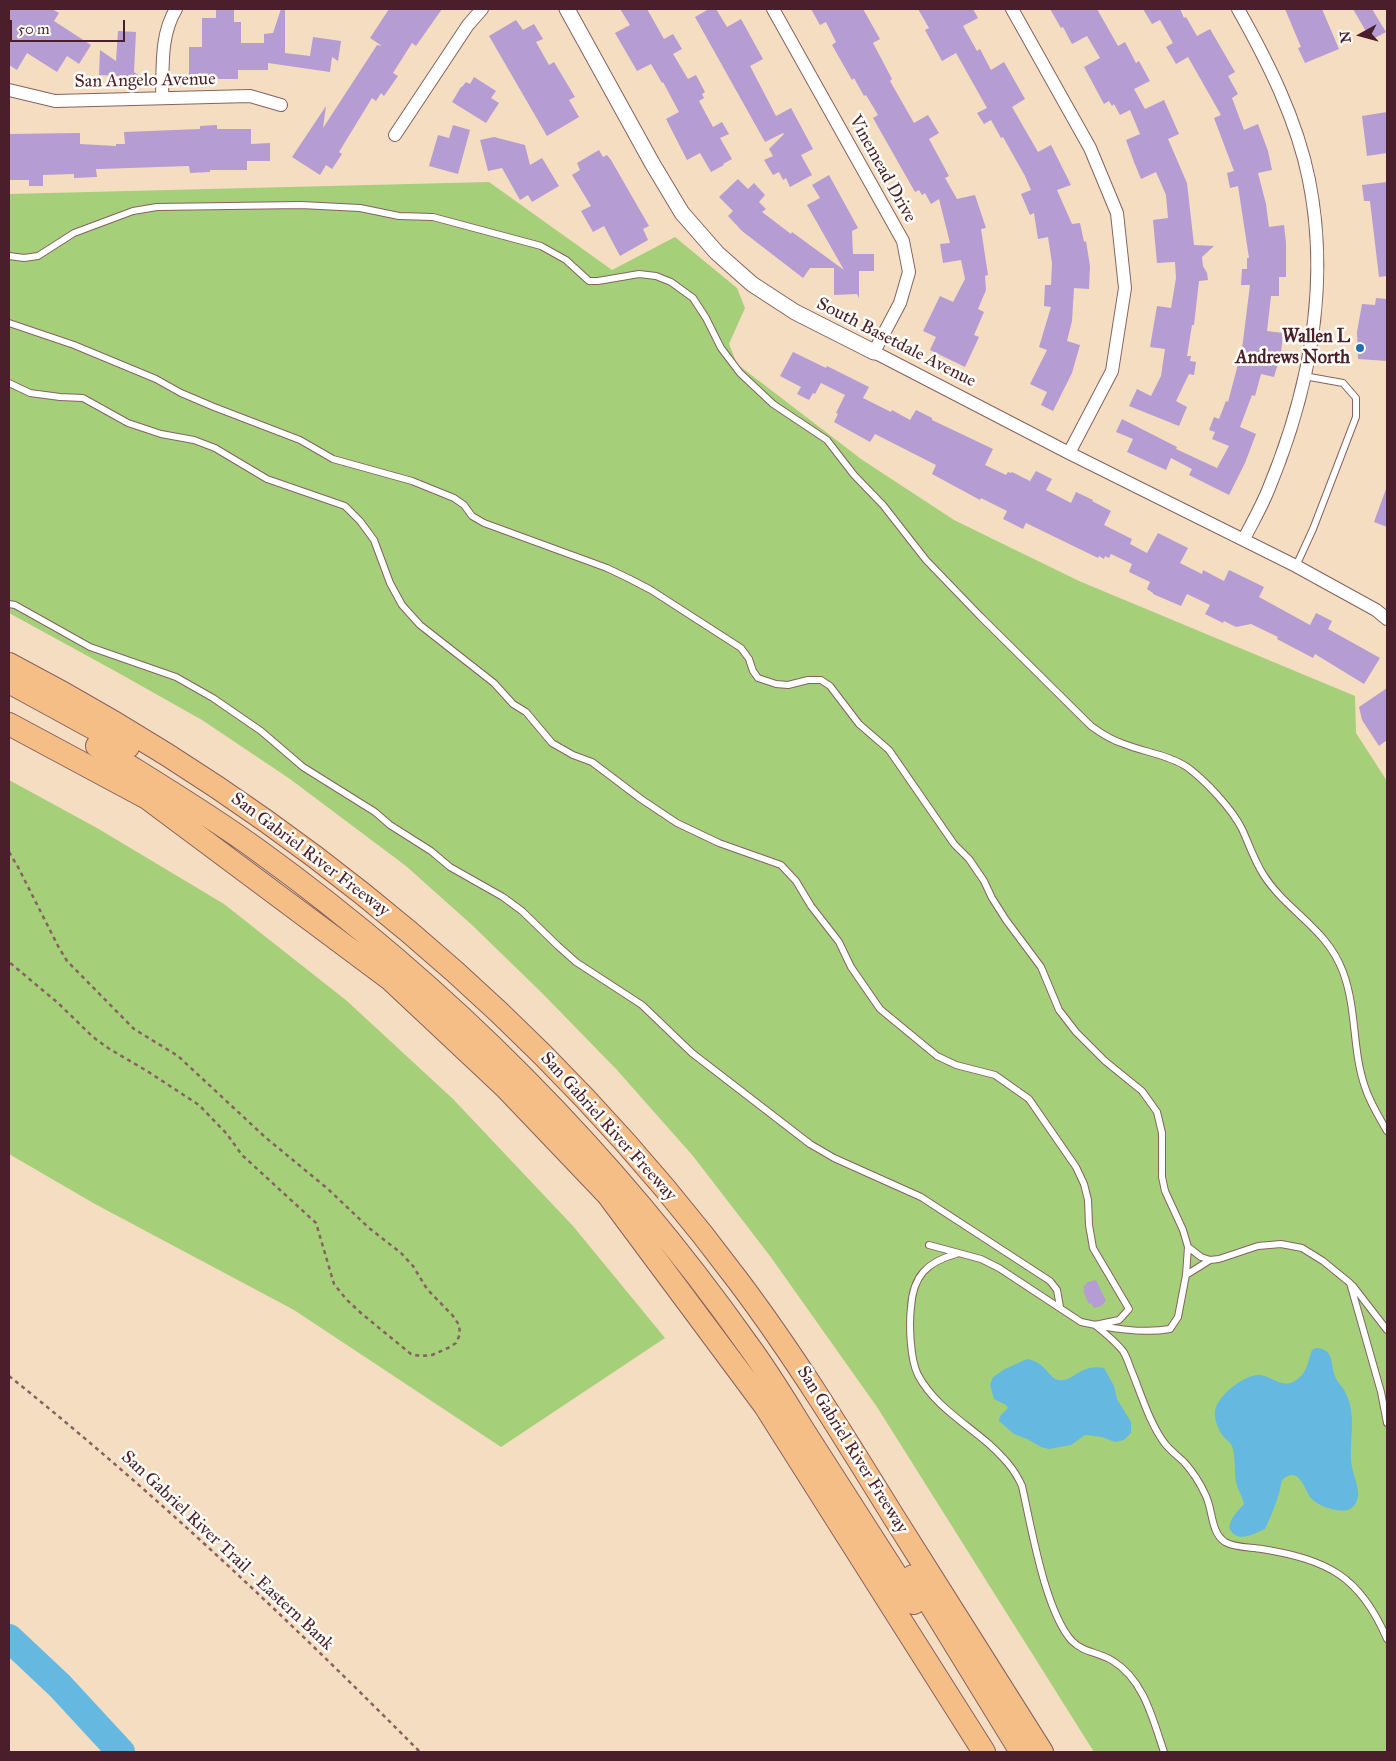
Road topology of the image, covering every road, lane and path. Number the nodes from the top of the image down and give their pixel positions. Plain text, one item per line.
1 (176, 9) edge
2 (482, 9) edge
3 (567, 9) edge
4 (773, 9) edge
5 (1012, 9) edge
6 (1238, 9) edge
7 (9, 90) edge
8 (162, 98) junction
9 (281, 105) dead end
10 (395, 135) dead end
11 (9, 256) edge
12 (9, 323) edge
13 (874, 352) junction
14 (1304, 376) junction
15 (9, 383) edge
16 (1069, 453) junction
17 (1244, 539) junction
18 (1296, 566) junction
19 (9, 604) edge
20 (1387, 619) edge
21 (9, 664) edge
22 (9, 682) edge
23 (9, 697) edge
24 (9, 724) edge
25 (9, 852) edge
26 (9, 962) edge
27 (1387, 1131) edge
28 (929, 1245) dead end
29 (1188, 1247) junction
30 (958, 1254) junction
31 (1210, 1260) junction
32 (1186, 1275) junction
33 (1350, 1283) junction
34 (1060, 1307) junction
35 (1095, 1325) junction
36 (1387, 1330) edge
37 (9, 1376) edge
38 (1387, 1423) edge
39 (1387, 1638) edge
40 (420, 1752) edge
41 (984, 1752) edge
42 (1008, 1752) edge
43 (1021, 1752) edge
44 (1042, 1752) edge
45 (1164, 1752) edge

1 - 8 street
2 - 10 street
3 - 13 street, South Basetdale Avenue
4 - 13 street, Vinemead Drive
5 - 16 street
6 - 14 street
7 - 8 street, San Angelo Avenue
8 - 9 street, San Angelo Avenue
11 - 27 lane
12 - 29 lane
13 - 16 street, South Basetdale Avenue
14 - 17 street
14 - 18 lane
15 - 35 lane
16 - 17 street, South Basetdale Avenue
17 - 18 street, South Basetdale Avenue
18 - 20 street, South Basetdale Avenue
19 - 34 lane
21 - 44 highway, San Gabriel River Freeway
22 - 43 highway
23 - 42 highway
24 - 41 highway
25 - 26 path
28 - 30 lane
29 - 31 lane
29 - 32 lane
30 - 34 lane
30 - 45 lane
31 - 32 lane
31 - 33 lane
32 - 35 lane
33 - 36 lane
33 - 38 lane
34 - 35 lane
35 - 39 lane
37 - 40 path, San Gabriel River Trail - Eastern Bank

